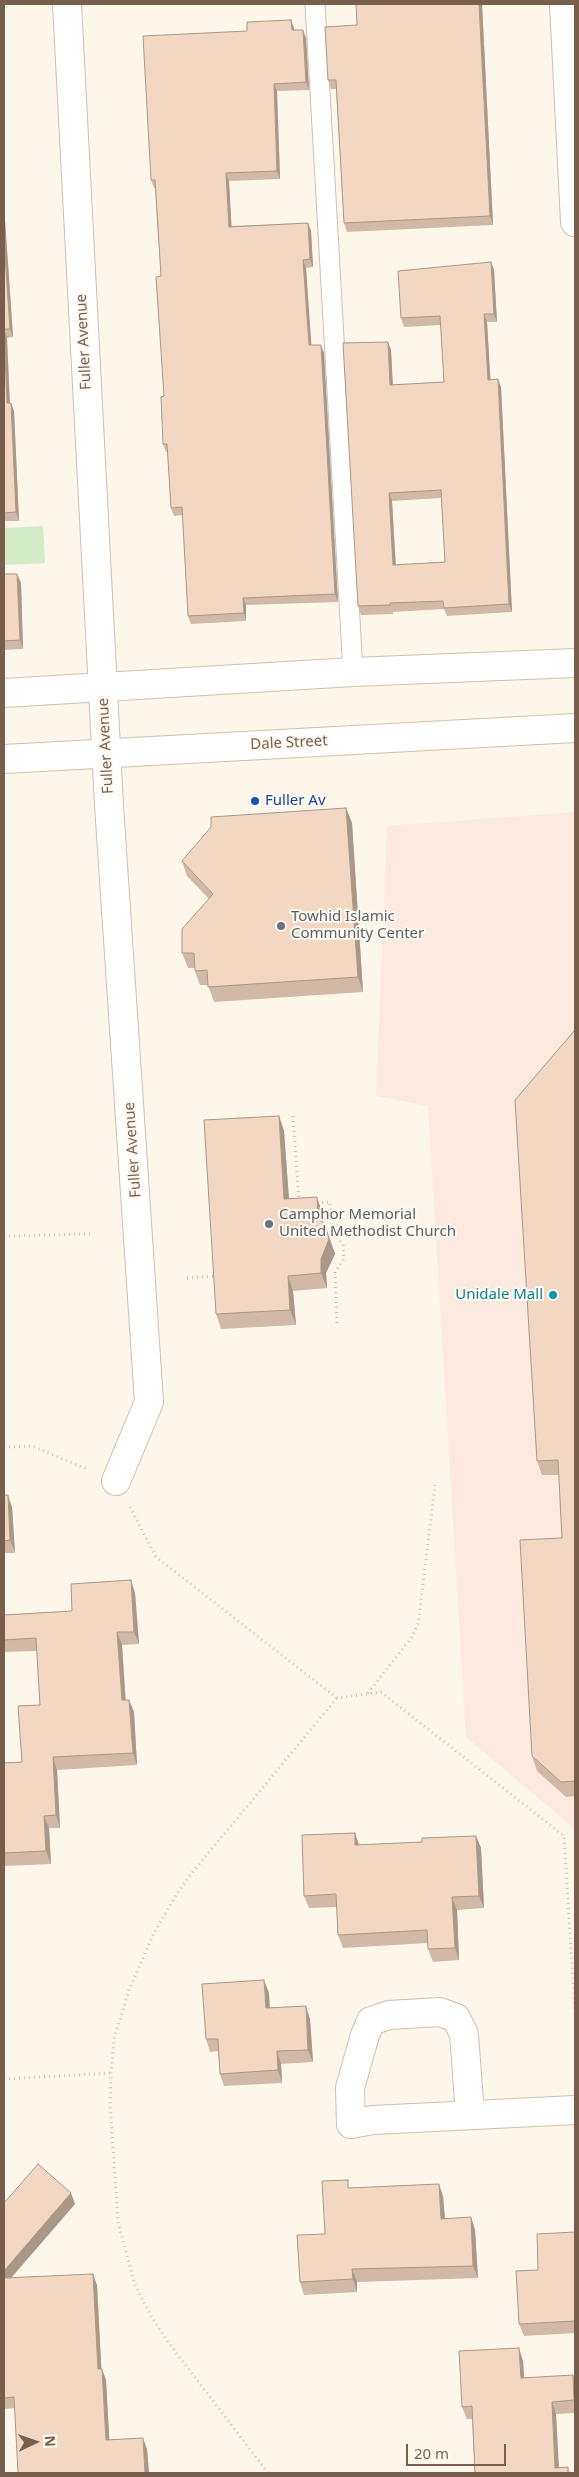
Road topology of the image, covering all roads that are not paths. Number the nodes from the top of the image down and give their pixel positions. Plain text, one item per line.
1 (67, 4) edge
2 (315, 4) edge
3 (564, 4) edge
4 (575, 222) edge
5 (575, 662) edge
6 (353, 672) junction
7 (102, 687) junction
8 (4, 693) edge
9 (575, 728) edge
10 (107, 753) junction
11 (4, 760) edge
12 (116, 1481) road end
13 (575, 2110) edge
14 (470, 2115) junction

1 - 7 street, Fuller Avenue
2 - 6 lane
3 - 4 street
5 - 6 street
6 - 7 street
7 - 8 street
7 - 10 street, Fuller Avenue
9 - 10 street, Dale Street
10 - 11 street, Dale Street
10 - 12 street, Fuller Avenue
13 - 14 street
14 - 14 street

